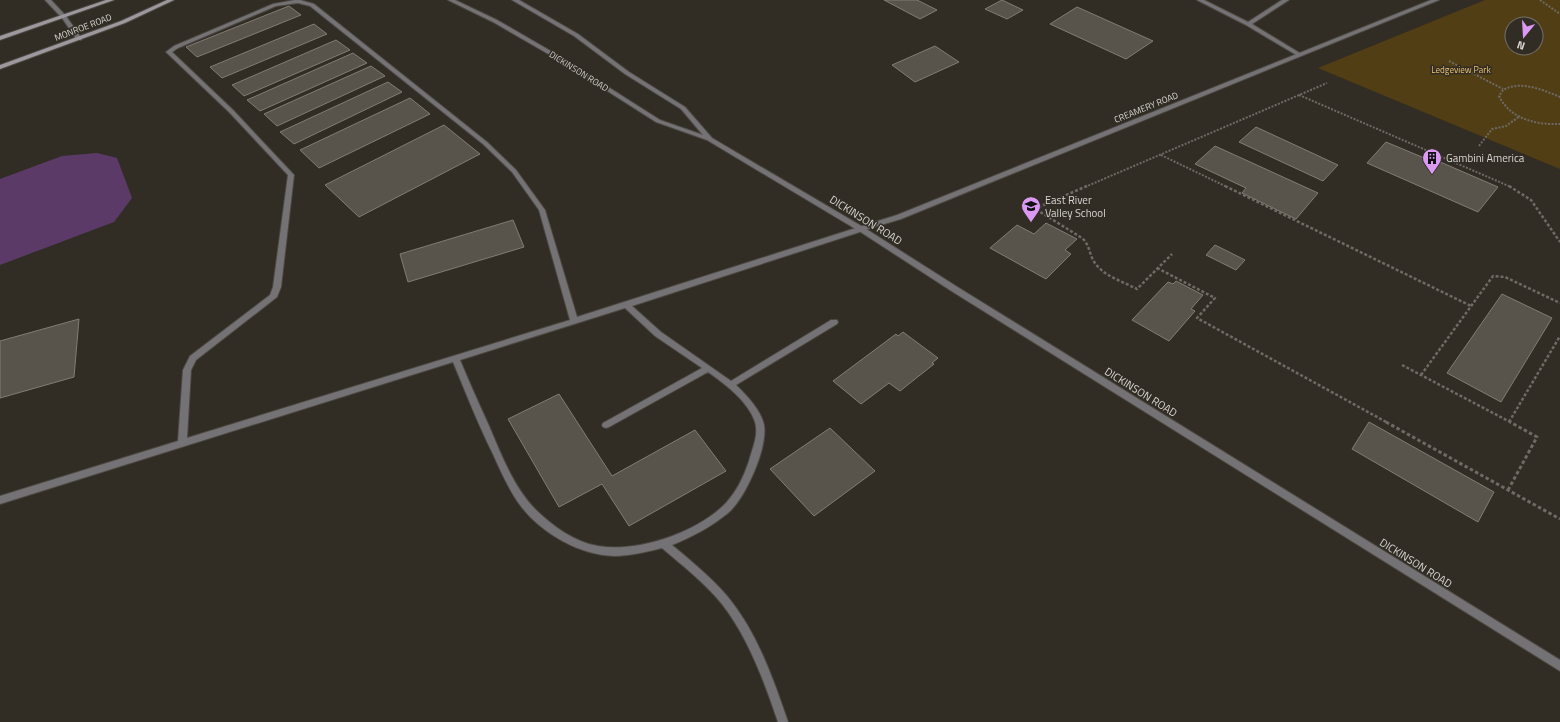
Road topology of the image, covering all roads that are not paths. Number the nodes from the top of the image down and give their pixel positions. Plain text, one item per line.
1 (48, 0) edge
2 (111, 0) edge
3 (171, 0) edge
4 (451, 0) edge
5 (515, 0) edge
6 (1200, 0) edge
7 (1286, 0) edge
8 (1436, 0) edge
9 (64, 17) junction
10 (1248, 24) junction
11 (0, 38) edge
12 (79, 39) junction
13 (1300, 55) junction
14 (0, 67) edge
15 (709, 139) junction
16 (861, 229) junction
17 (626, 305) junction
18 (574, 321) junction
19 (834, 322) dead end
20 (455, 358) junction
21 (707, 369) junction
22 (730, 386) junction
23 (606, 425) dead end
24 (182, 443) junction
25 (0, 500) edge
26 (663, 543) junction
27 (1560, 666) edge
28 (784, 722) edge

1 - 9 street
2 - 9 main road, MONROE ROAD
3 - 12 main road, MONROE ROAD
4 - 15 street, DICKINSON ROAD
5 - 15 street, DICKINSON ROAD
6 - 10 street
7 - 10 street
8 - 13 street, CREAMERY ROAD
9 - 11 main road, MONROE ROAD
9 - 12 street
10 - 13 street
12 - 14 main road, MONROE ROAD
13 - 16 street, CREAMERY ROAD
15 - 16 street, DICKINSON ROAD
16 - 17 street, CREAMERY ROAD
16 - 27 street, DICKINSON ROAD
17 - 18 street, CREAMERY ROAD
17 - 21 street
18 - 20 street, CREAMERY ROAD
18 - 24 street
19 - 22 street
20 - 24 street, CREAMERY ROAD
20 - 26 street
21 - 22 street
21 - 23 street
22 - 26 street
24 - 25 street, CREAMERY ROAD
26 - 28 street

